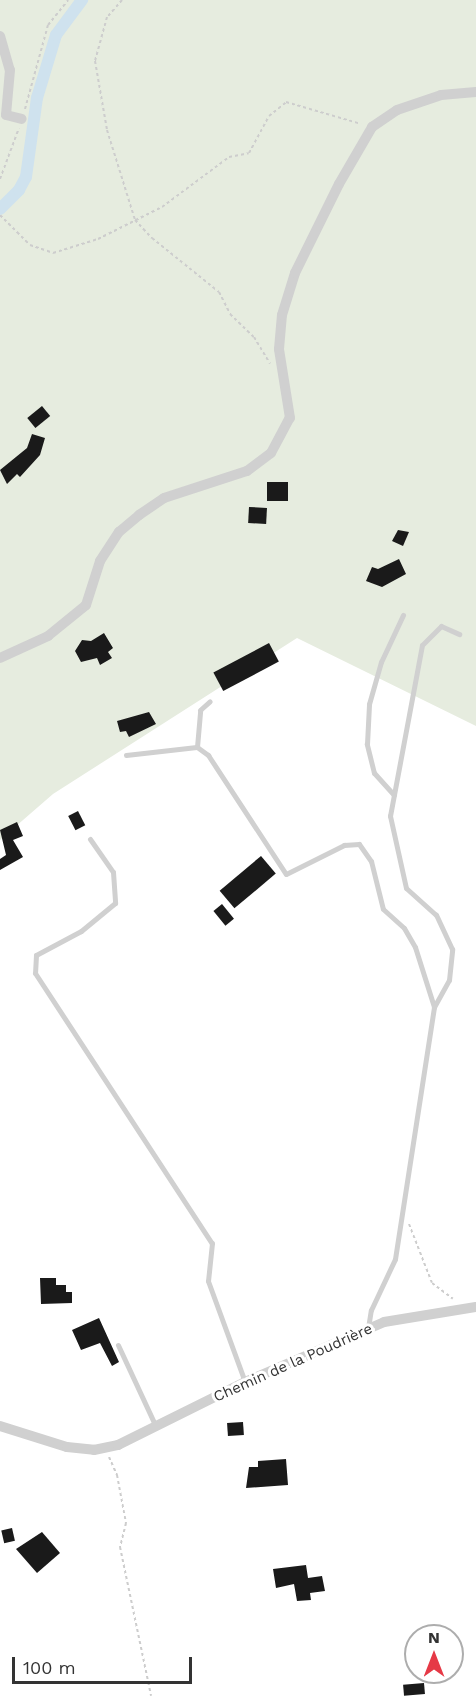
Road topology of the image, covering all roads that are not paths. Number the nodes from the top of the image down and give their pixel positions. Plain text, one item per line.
1 (0, 36) edge
2 (476, 92) edge
3 (22, 119) road end
4 (403, 615) dead end
5 (459, 634) dead end
6 (0, 658) edge
7 (210, 701) dead end
8 (197, 747) junction
9 (126, 755) dead end
10 (394, 795) junction
11 (90, 839) dead end
12 (434, 1007) junction
13 (471, 1308) edge
14 (368, 1329) junction
15 (118, 1345) dead end
16 (245, 1382) junction
17 (0, 1426) edge
18 (156, 1427) junction

1 - 3 street
2 - 6 street
4 - 10 lane
5 - 10 lane
7 - 8 lane
8 - 9 lane
8 - 12 lane
10 - 12 lane
11 - 16 lane
12 - 14 lane
13 - 14 street, Chemin de la Poudrière
14 - 16 street, Chemin de la Poudrière
15 - 18 lane
16 - 18 street, Chemin de la Poudrière
17 - 18 street, Chemin de la Poudrière

